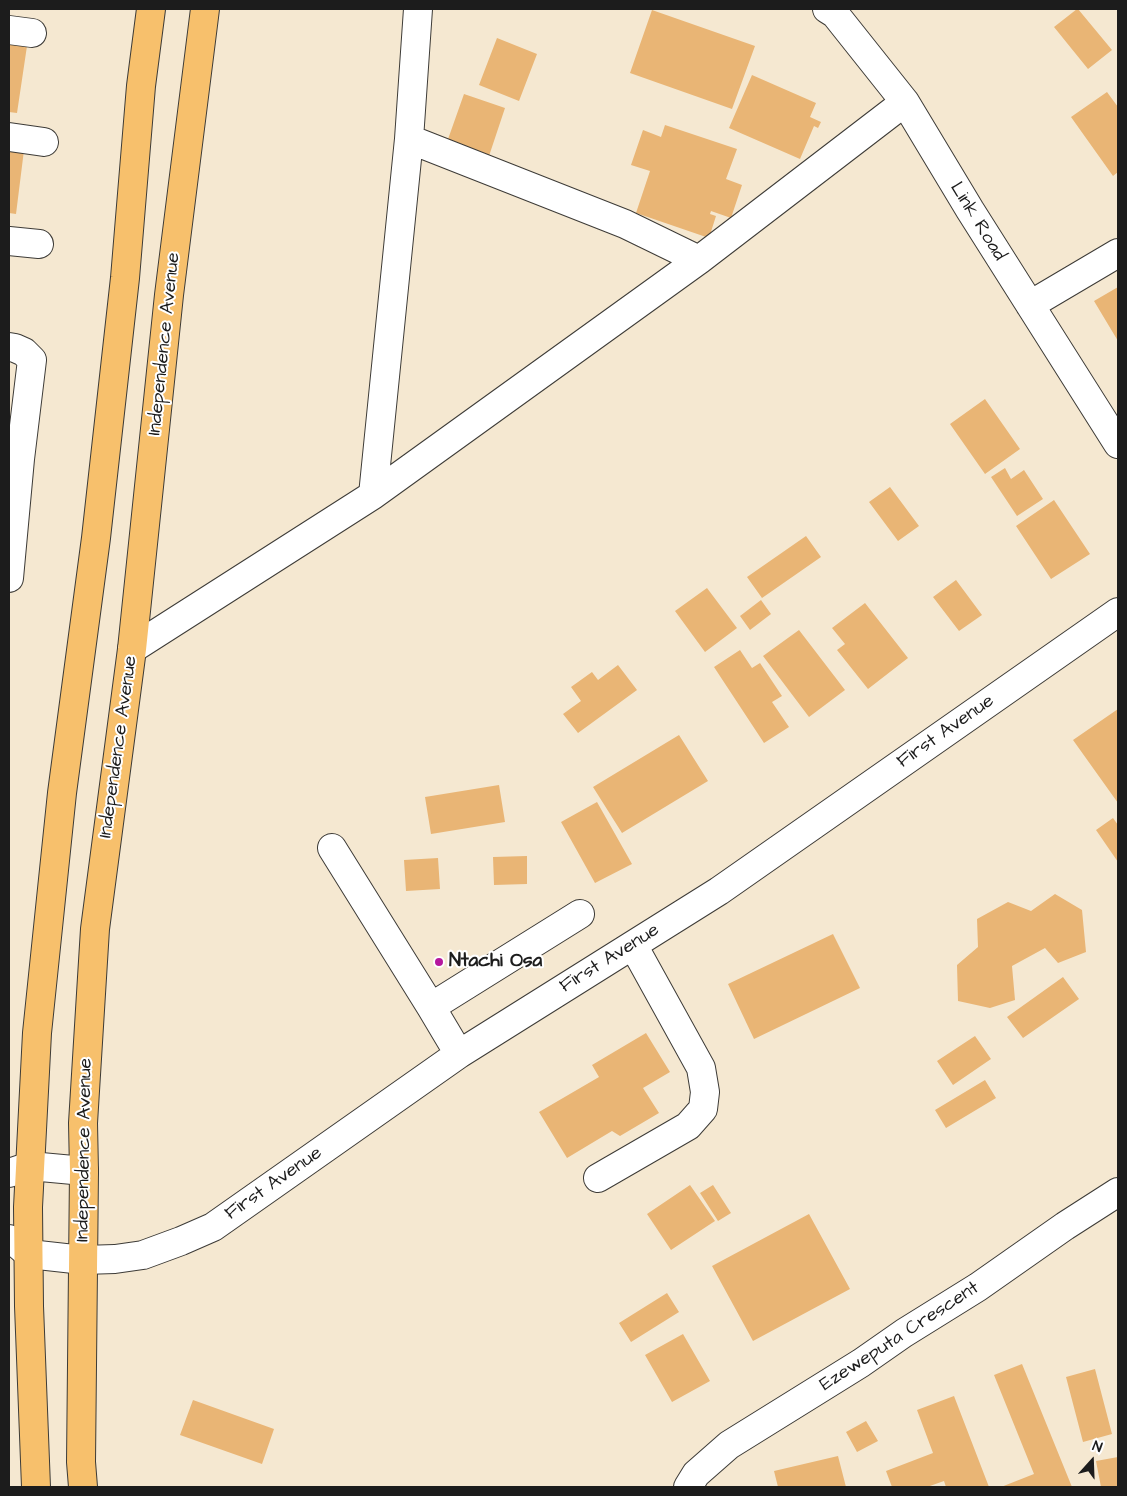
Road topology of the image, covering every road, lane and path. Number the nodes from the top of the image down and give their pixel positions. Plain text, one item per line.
1 (151, 9) edge
2 (205, 9) edge
3 (418, 9) edge
4 (827, 9) edge
5 (904, 102) junction
6 (9, 138) edge
7 (409, 139) junction
8 (44, 142) dead end
9 (9, 241) edge
10 (39, 244) dead end
11 (1118, 253) edge
12 (700, 260) junction
13 (1030, 305) junction
14 (9, 347) edge
15 (1118, 444) edge
16 (14, 458) edge
17 (373, 495) junction
18 (9, 569) edge
19 (1118, 612) edge
20 (132, 648) junction
21 (332, 848) dead end
22 (580, 914) dead end
23 (633, 945) junction
24 (431, 1007) junction
25 (459, 1054) junction
26 (19, 1169) edge
27 (84, 1171) junction
28 (598, 1178) dead end
29 (1118, 1192) edge
30 (19, 1247) edge
31 (83, 1260) junction
32 (36, 1487) edge
33 (83, 1487) edge
34 (688, 1487) edge

1 - 26 main road
2 - 20 main road, Independence Avenue
3 - 7 street
4 - 5 street, Link Road
5 - 12 street
5 - 13 street, Link Road
6 - 8 street
7 - 12 street
7 - 17 street
9 - 10 street
11 - 13 street
12 - 17 street
13 - 15 street, Link Road
14 - 16 street
16 - 18 street
17 - 20 street
19 - 23 street, First Avenue
20 - 27 main road, Independence Avenue
21 - 24 street
22 - 24 street
23 - 25 street, First Avenue
23 - 28 street
24 - 25 street
25 - 31 street, First Avenue
26 - 27 street
26 - 30 main road
27 - 31 main road, Independence Avenue
29 - 34 street, Ezeweputa Crescent
30 - 31 street, First Avenue
30 - 32 main road
31 - 33 main road, Independence Avenue

